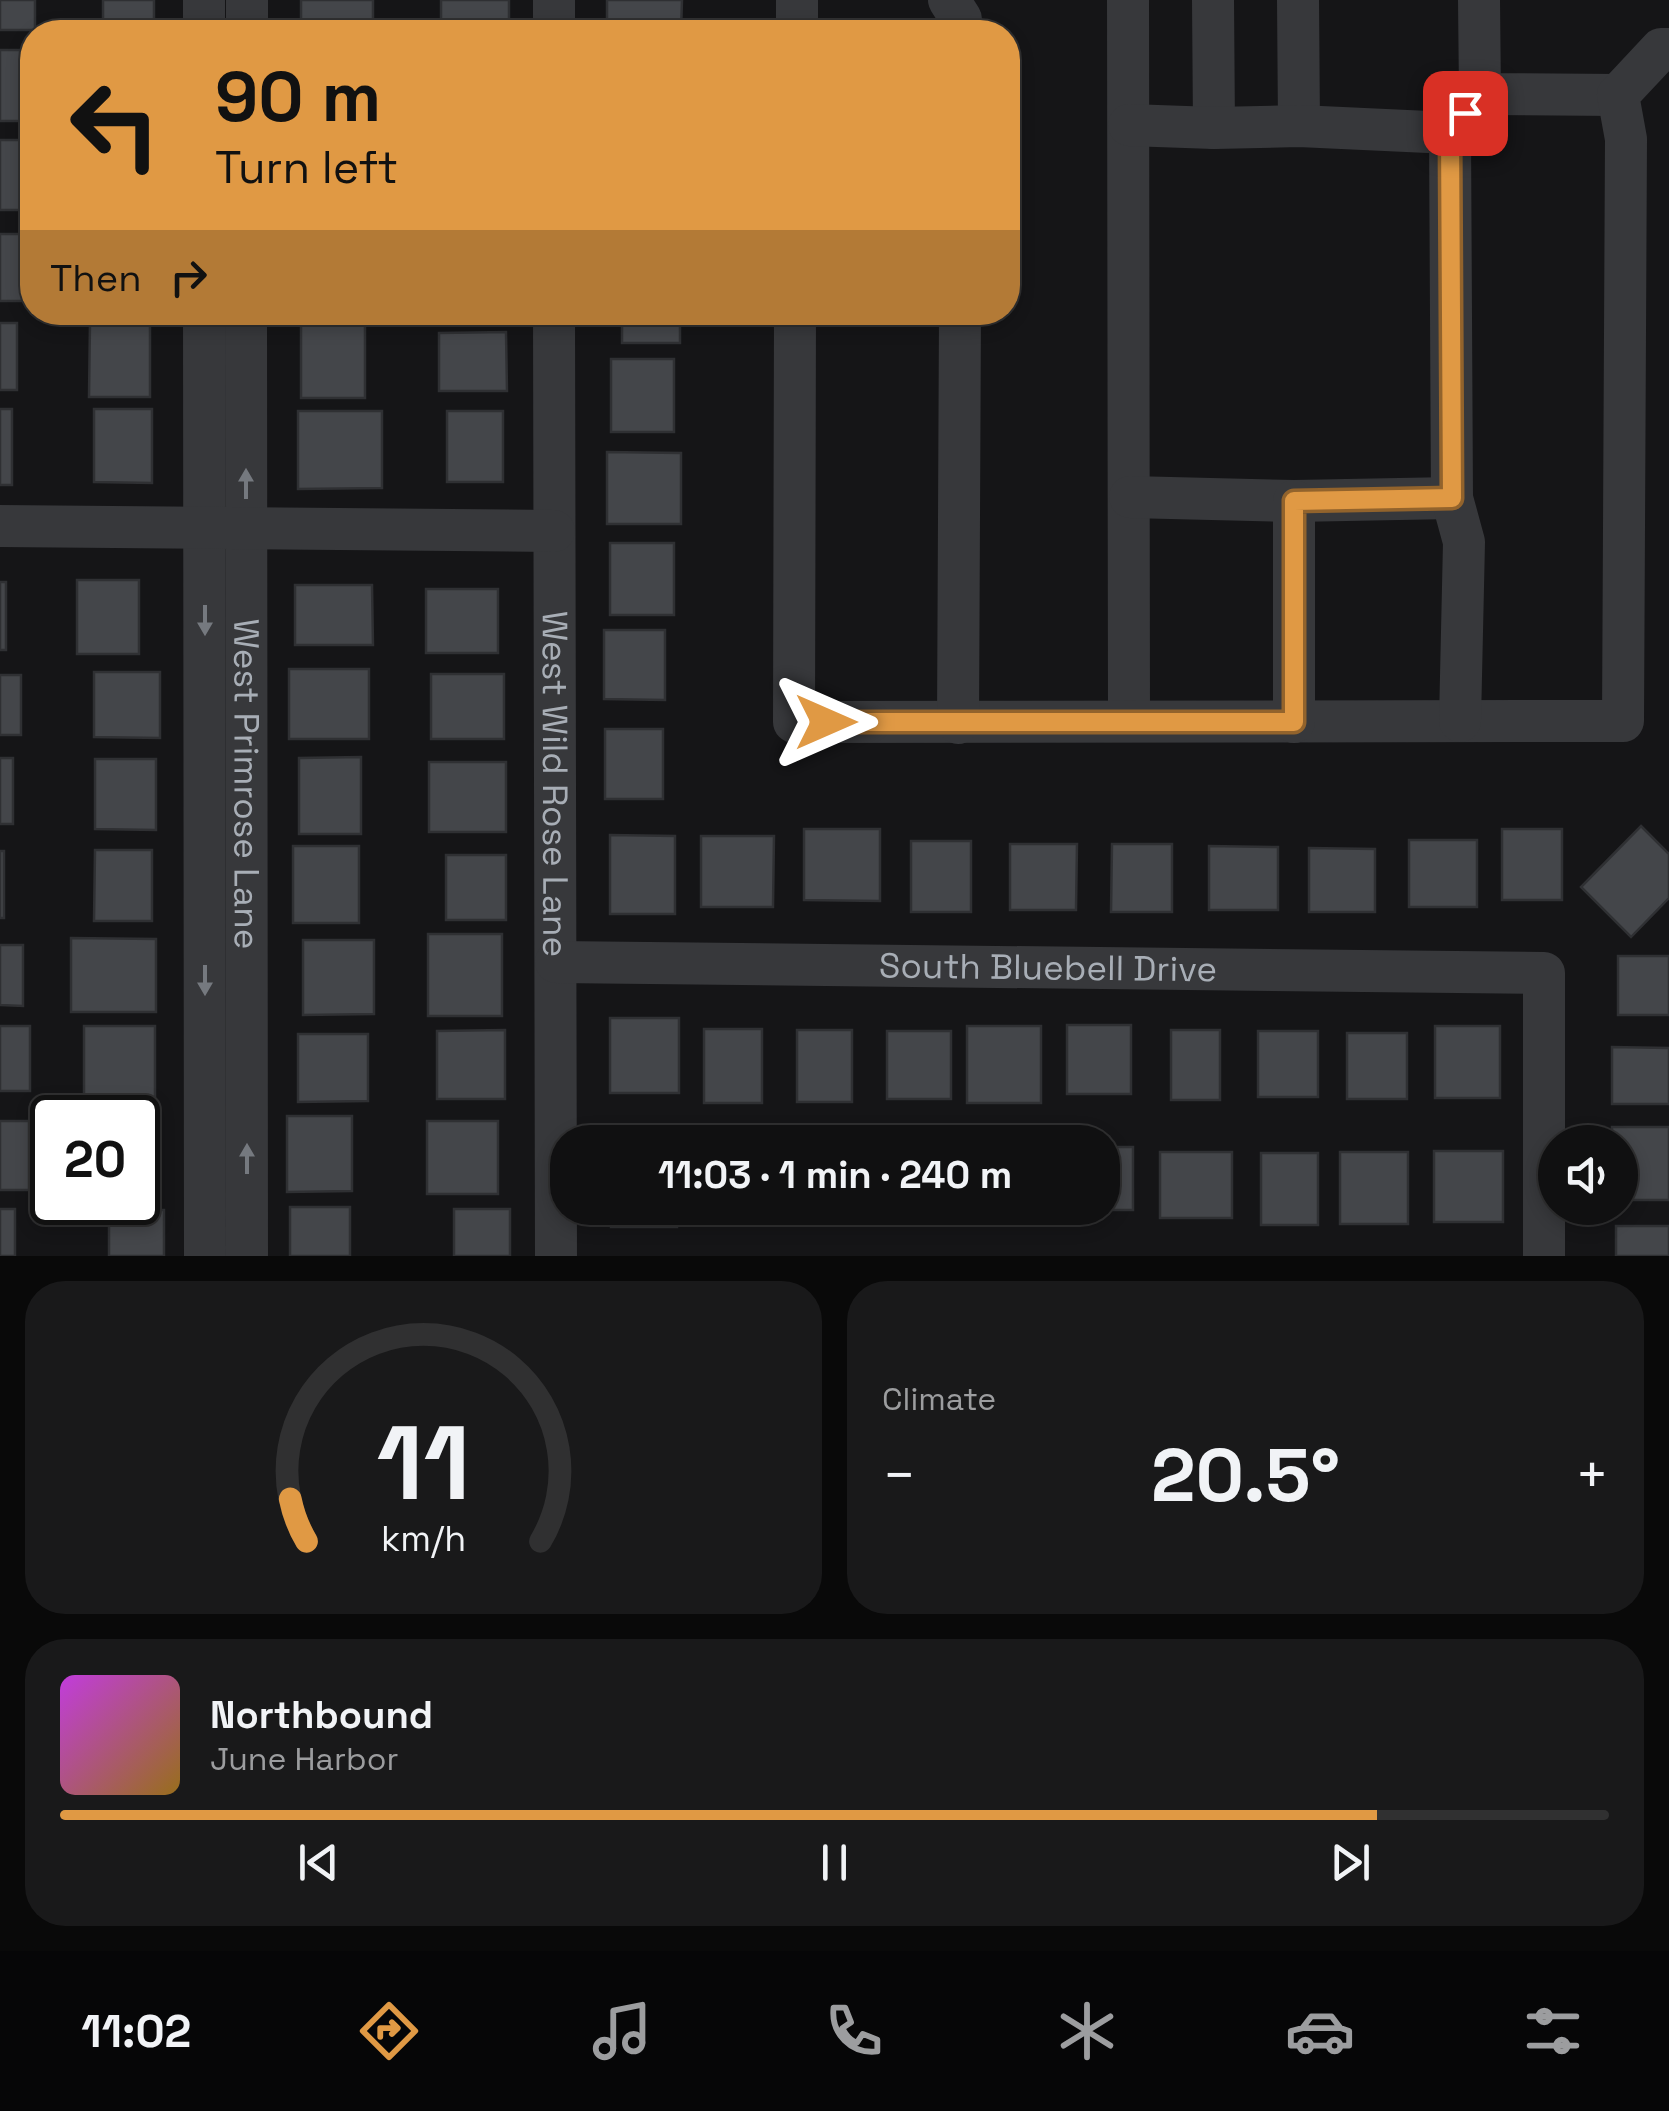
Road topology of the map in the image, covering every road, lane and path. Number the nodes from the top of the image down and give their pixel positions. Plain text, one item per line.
1 (1128, 0) edge
2 (1212, 0) edge
3 (1298, 0) edge
4 (1479, 0) edge
5 (1669, 49) edge
6 (1480, 94) junction
7 (1618, 95) junction
8 (1128, 125) junction
9 (1299, 126) junction
10 (1214, 128) junction
11 (1450, 132) junction
12 (205, 325) edge
13 (245, 325) edge
14 (554, 325) edge
15 (795, 325) edge
16 (960, 325) edge
17 (1130, 497) junction
18 (1452, 498) junction
19 (1294, 501) junction
20 (0, 526) edge
21 (225, 530) junction
22 (554, 532) junction
23 (1129, 721) junction
24 (1460, 721) junction
25 (1294, 722) junction
26 (958, 723) junction
27 (204, 908) junction
28 (247, 908) junction
29 (556, 962) junction
30 (204, 1239) edge
31 (248, 1239) edge
32 (556, 1256) edge
33 (1544, 1256) edge

1 - 8 street
2 - 10 street
3 - 9 street
4 - 6 street
5 - 7 street
6 - 7 street
6 - 11 street
7 - 24 street
8 - 10 street
8 - 17 street
9 - 10 street
9 - 11 street
11 - 18 street
12 - 21 street, West Primrose Lane
21 -> 13 street, West Primrose Lane
14 - 22 street, West Wild Rose Lane
15 - 26 street
16 - 26 street
17 - 19 street
17 - 23 street
18 - 19 street
18 - 24 street
19 - 25 street
20 - 21 street
21 - 22 street
21 -> 27 street, West Primrose Lane
21 - 28 street, West Primrose Lane
22 - 29 street, West Wild Rose Lane
23 - 25 street
23 - 26 street
24 - 25 street
27 - 28 street
27 -> 30 street, West Primrose Lane
31 -> 28 street, West Primrose Lane
29 - 32 street, West Wild Rose Lane
29 - 33 street, South Bluebell Drive
30 - 31 street

